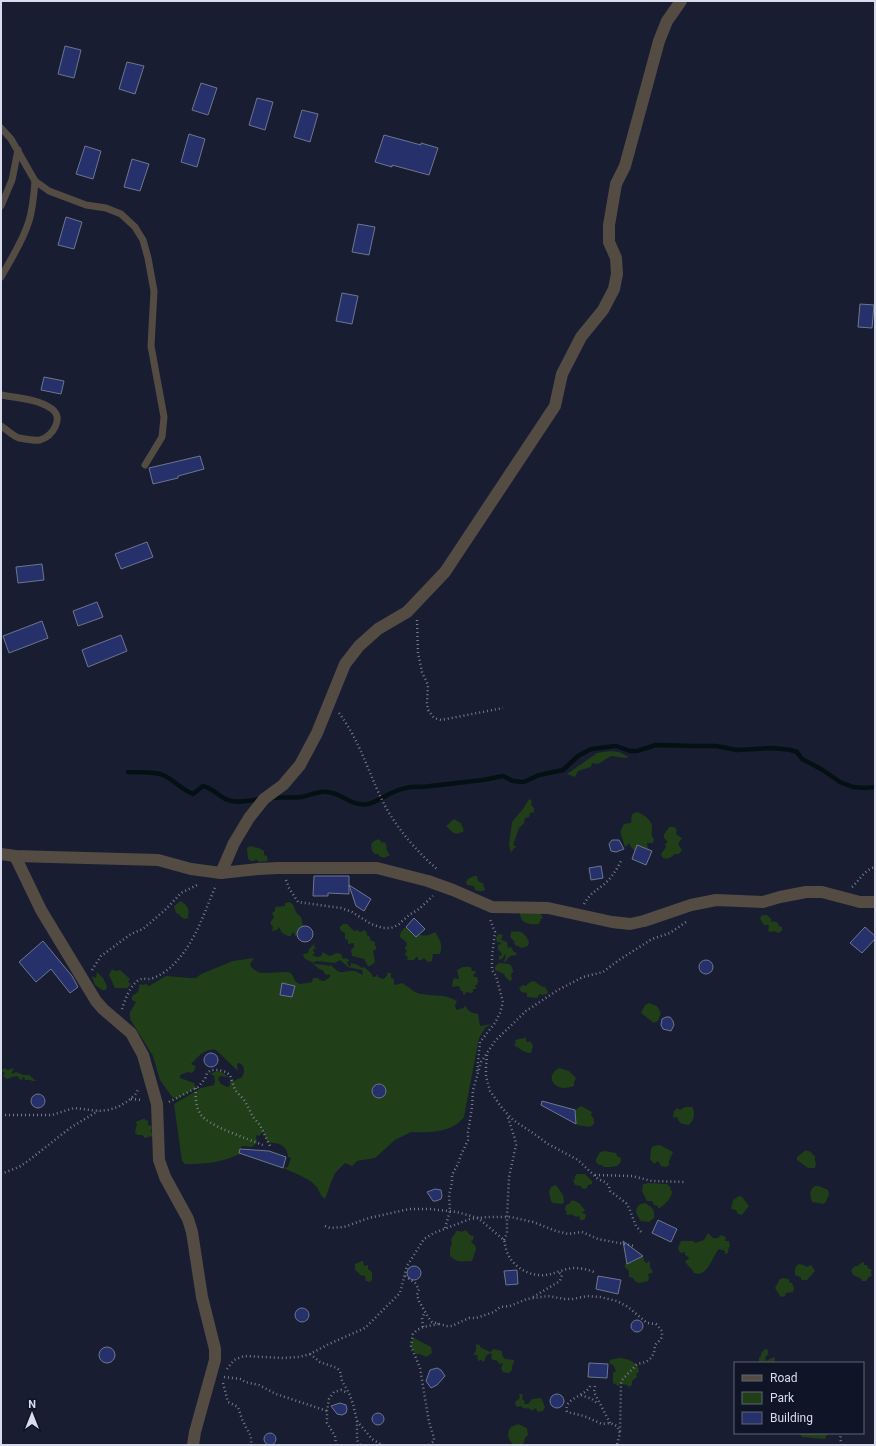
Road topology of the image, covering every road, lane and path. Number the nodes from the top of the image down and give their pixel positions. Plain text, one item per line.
1 (681, 1) edge
2 (1, 128) edge
3 (18, 150) junction
4 (35, 181) junction
5 (1, 206) edge
6 (1, 277) edge
7 (1, 395) edge
8 (1, 426) edge
9 (144, 465) dead end
10 (419, 599) junction
11 (334, 691) junction
12 (503, 708) dead end
13 (1, 854) edge
14 (15, 856) junction
15 (621, 861) dead end
16 (875, 867) edge
17 (278, 868) junction
18 (221, 873) junction
19 (443, 874) dead end
20 (201, 883) dead end
21 (447, 888) junction
22 (831, 895) junction
23 (875, 902) edge
24 (578, 915) junction
25 (489, 917) dead end
26 (691, 918) dead end
27 (87, 986) junction
28 (131, 1033) junction
29 (488, 1052) junction
30 (149, 1074) junction
31 (477, 1075) junction
32 (196, 1088) junction
33 (131, 1098) junction
34 (157, 1104) junction
35 (99, 1111) junction
36 (507, 1114) junction
37 (1, 1115) edge
38 (263, 1145) dead end
39 (270, 1146) dead end
40 (1, 1174) edge
41 (594, 1175) junction
42 (686, 1182) dead end
43 (450, 1211) junction
44 (507, 1217) junction
45 (478, 1218) junction
46 (325, 1226) dead end
47 (445, 1228) junction
48 (642, 1233) dead end
49 (504, 1240) junction
50 (635, 1246) dead end
51 (557, 1271) junction
52 (594, 1272) dead end
53 (405, 1276) junction
54 (531, 1298) junction
55 (425, 1312) junction
56 (439, 1324) junction
57 (423, 1327) junction
58 (310, 1354) junction
59 (216, 1371) junction
60 (222, 1377) junction
61 (590, 1386) dead end
62 (595, 1386) dead end
63 (349, 1393) junction
64 (581, 1395) junction
65 (600, 1405) junction
66 (327, 1411) junction
67 (357, 1421) junction
68 (610, 1423) junction
69 (620, 1433) junction
70 (842, 1434) edge
71 (193, 1445) edge
72 (251, 1445) edge
73 (336, 1445) edge
74 (360, 1445) edge
75 (382, 1445) edge
76 (429, 1445) edge
77 (617, 1445) edge
78 (842, 1445) edge

1 - 10 street
2 - 3 lane
3 - 4 lane
3 - 5 lane
4 - 6 lane
4 - 9 lane
7 - 8 lane
10 - 11 street
10 - 12 path
11 - 18 street
11 - 19 path
13 - 14 street
14 - 18 street
14 - 27 street
15 - 24 path
16 - 22 path
17 - 18 street
17 - 21 street
17 - 21 path
18 - 28 path
20 - 27 path
21 - 24 street
22 - 23 street
22 - 24 street
25 - 31 path
26 - 29 path
27 - 28 street
28 - 30 street
29 - 31 path
29 - 36 path
30 - 33 path
30 - 34 street
31 - 43 path
32 - 34 path
32 - 38 path
32 - 39 path
33 - 34 path
33 - 35 path
34 - 59 street
35 - 37 path
35 - 40 path
36 - 41 path
36 - 44 path
41 - 42 path
41 - 48 path
43 - 45 path
43 - 46 path
43 - 47 path
44 - 45 path
44 - 49 path
44 - 50 path
45 - 47 path
45 - 49 path
47 - 53 path
49 - 51 path
51 - 52 path
51 - 54 path
53 - 55 path
53 - 58 path
54 - 56 path
54 - 69 path
55 - 56 path
55 - 57 path
56 - 57 path
57 - 76 path
58 - 59 path
58 - 63 path
59 - 60 path
59 - 71 street
60 - 66 path
60 - 72 path
61 - 64 path
62 - 65 path
63 - 66 path
63 - 67 path
64 - 65 path
64 - 68 path
65 - 68 path
66 - 73 path
67 - 74 path
67 - 75 path
68 - 69 path
69 - 77 path
70 - 78 path

